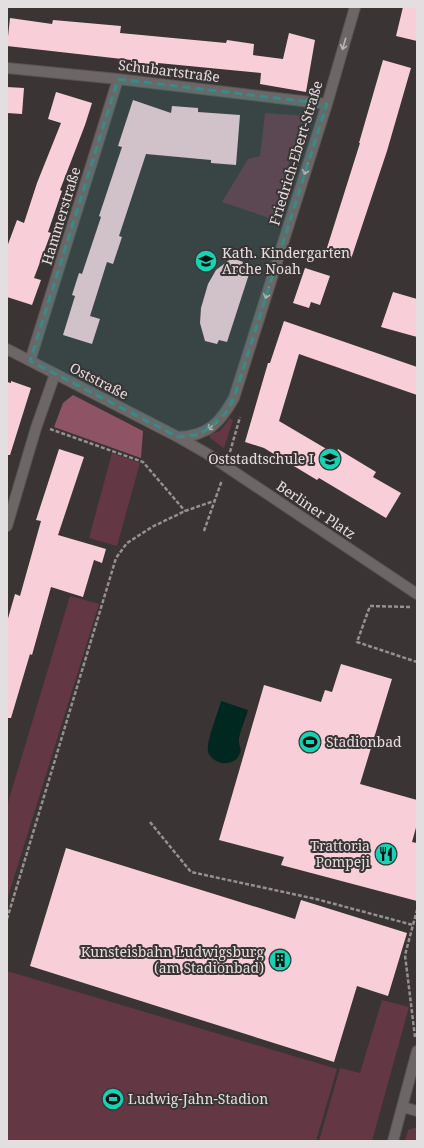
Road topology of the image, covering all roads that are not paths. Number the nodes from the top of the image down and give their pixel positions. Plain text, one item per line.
1 (354, 7) edge
2 (7, 68) edge
3 (118, 79) junction
4 (327, 104) junction
5 (7, 349) edge
6 (30, 361) junction
7 (55, 374) junction
8 (178, 437) junction
9 (7, 526) edge
10 (417, 594) edge
11 (416, 1047) edge
12 (403, 1107) junction
13 (417, 1111) edge
14 (393, 1141) edge

1 -> 4 street, Friedrich-Ebert-Straße
2 - 3 street, Schubartstraße
3 - 4 street, Schubartstraße
3 - 6 street, Hammerstraße
4 -> 8 street, Friedrich-Ebert-Straße
5 - 6 street, Oststraße
6 - 7 street, Oststraße
7 - 8 street, Oststraße
7 - 9 street
8 - 10 street, Berliner Platz
11 - 12 street
12 - 13 street
12 - 14 street

